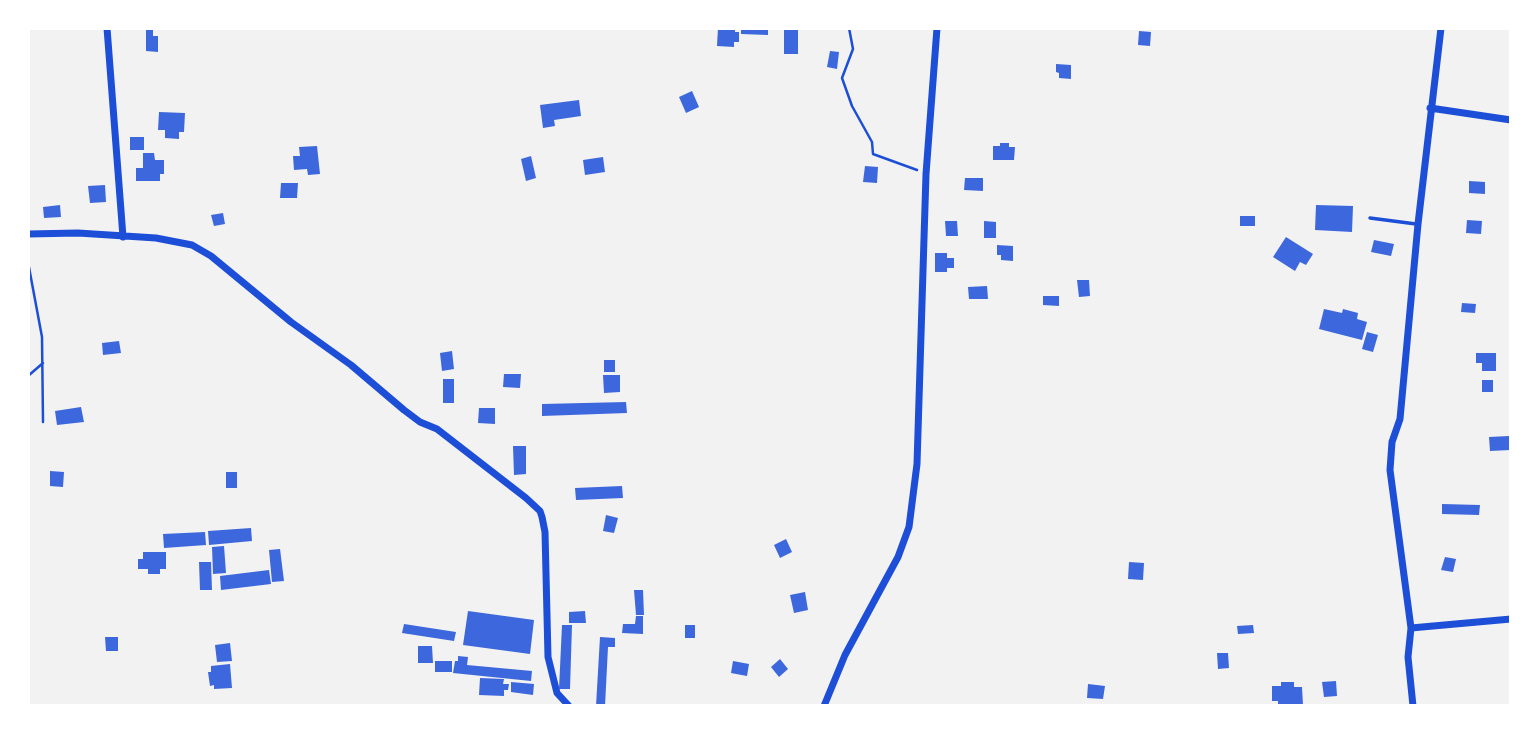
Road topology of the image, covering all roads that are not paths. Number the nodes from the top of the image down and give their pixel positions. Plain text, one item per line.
1 (107, 28) edge
2 (937, 28) edge
3 (1441, 28) edge
4 (1430, 108) junction
5 (1511, 120) edge
6 (1370, 218) dead end
7 (1418, 224) junction
8 (28, 234) edge
9 (123, 237) junction
10 (1511, 619) edge
11 (1411, 628) junction
12 (569, 706) edge
13 (824, 706) edge
14 (1413, 706) edge

1 - 9 street
2 - 13 street
3 - 4 street
4 - 5 street
4 - 7 street
6 - 7 lane
7 - 11 street
8 - 9 street
9 - 12 street
10 - 11 street
11 - 14 street

